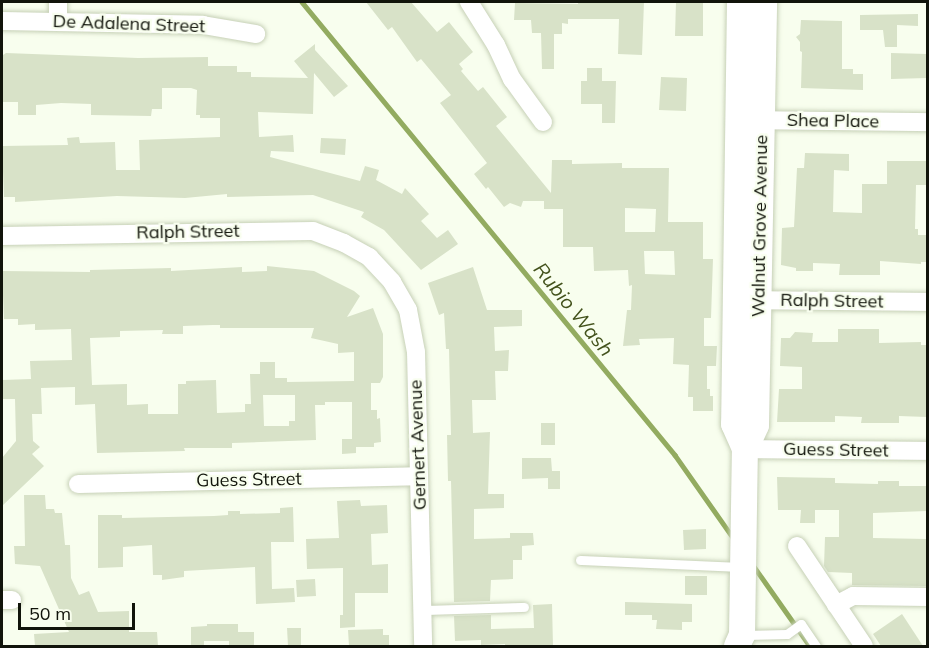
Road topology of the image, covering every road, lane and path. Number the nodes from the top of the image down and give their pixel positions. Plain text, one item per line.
1 (58, 2) edge
2 (469, 2) edge
3 (740, 2) edge
4 (764, 2) edge
5 (2, 21) edge
6 (58, 22) junction
7 (256, 34) dead end
8 (750, 120) junction
9 (543, 122) dead end
10 (927, 122) edge
11 (2, 236) edge
12 (369, 257) joint
13 (748, 300) junction
14 (927, 302) edge
15 (745, 448) junction
16 (927, 451) edge
17 (420, 476) junction
18 (78, 484) dead end
19 (797, 546) dead end
20 (580, 561) dead end
21 (742, 571) junction
22 (927, 597) edge
23 (836, 605) junction
24 (524, 607) dead end
25 (422, 610) junction
26 (746, 643) edge
27 (423, 646) edge
28 (816, 646) edge
29 (864, 646) edge

1 - 6 street
2 - 9 street
3 - 8 main road, Walnut Grove Avenue
4 - 8 main road, Walnut Grove Avenue
5 - 6 street, De Adalena Street
6 - 7 street, De Adalena Street
8 - 10 street, Shea Place
8 - 13 main road, Walnut Grove Avenue
11 - 12 street, Ralph Street
12 - 17 street, Gernert Avenue
13 - 14 street, Ralph Street
13 - 15 main road, Walnut Grove Avenue
15 - 16 street, Guess Street
15 - 21 main road, Walnut Grove Avenue
17 - 18 street, Guess Street
17 - 25 street, Gernert Avenue
19 - 23 street
20 - 21 lane
21 - 26 main road, Walnut Grove Avenue
22 - 23 street
23 - 29 street
24 - 25 lane
25 - 27 street, Gernert Avenue
26 - 28 lane

